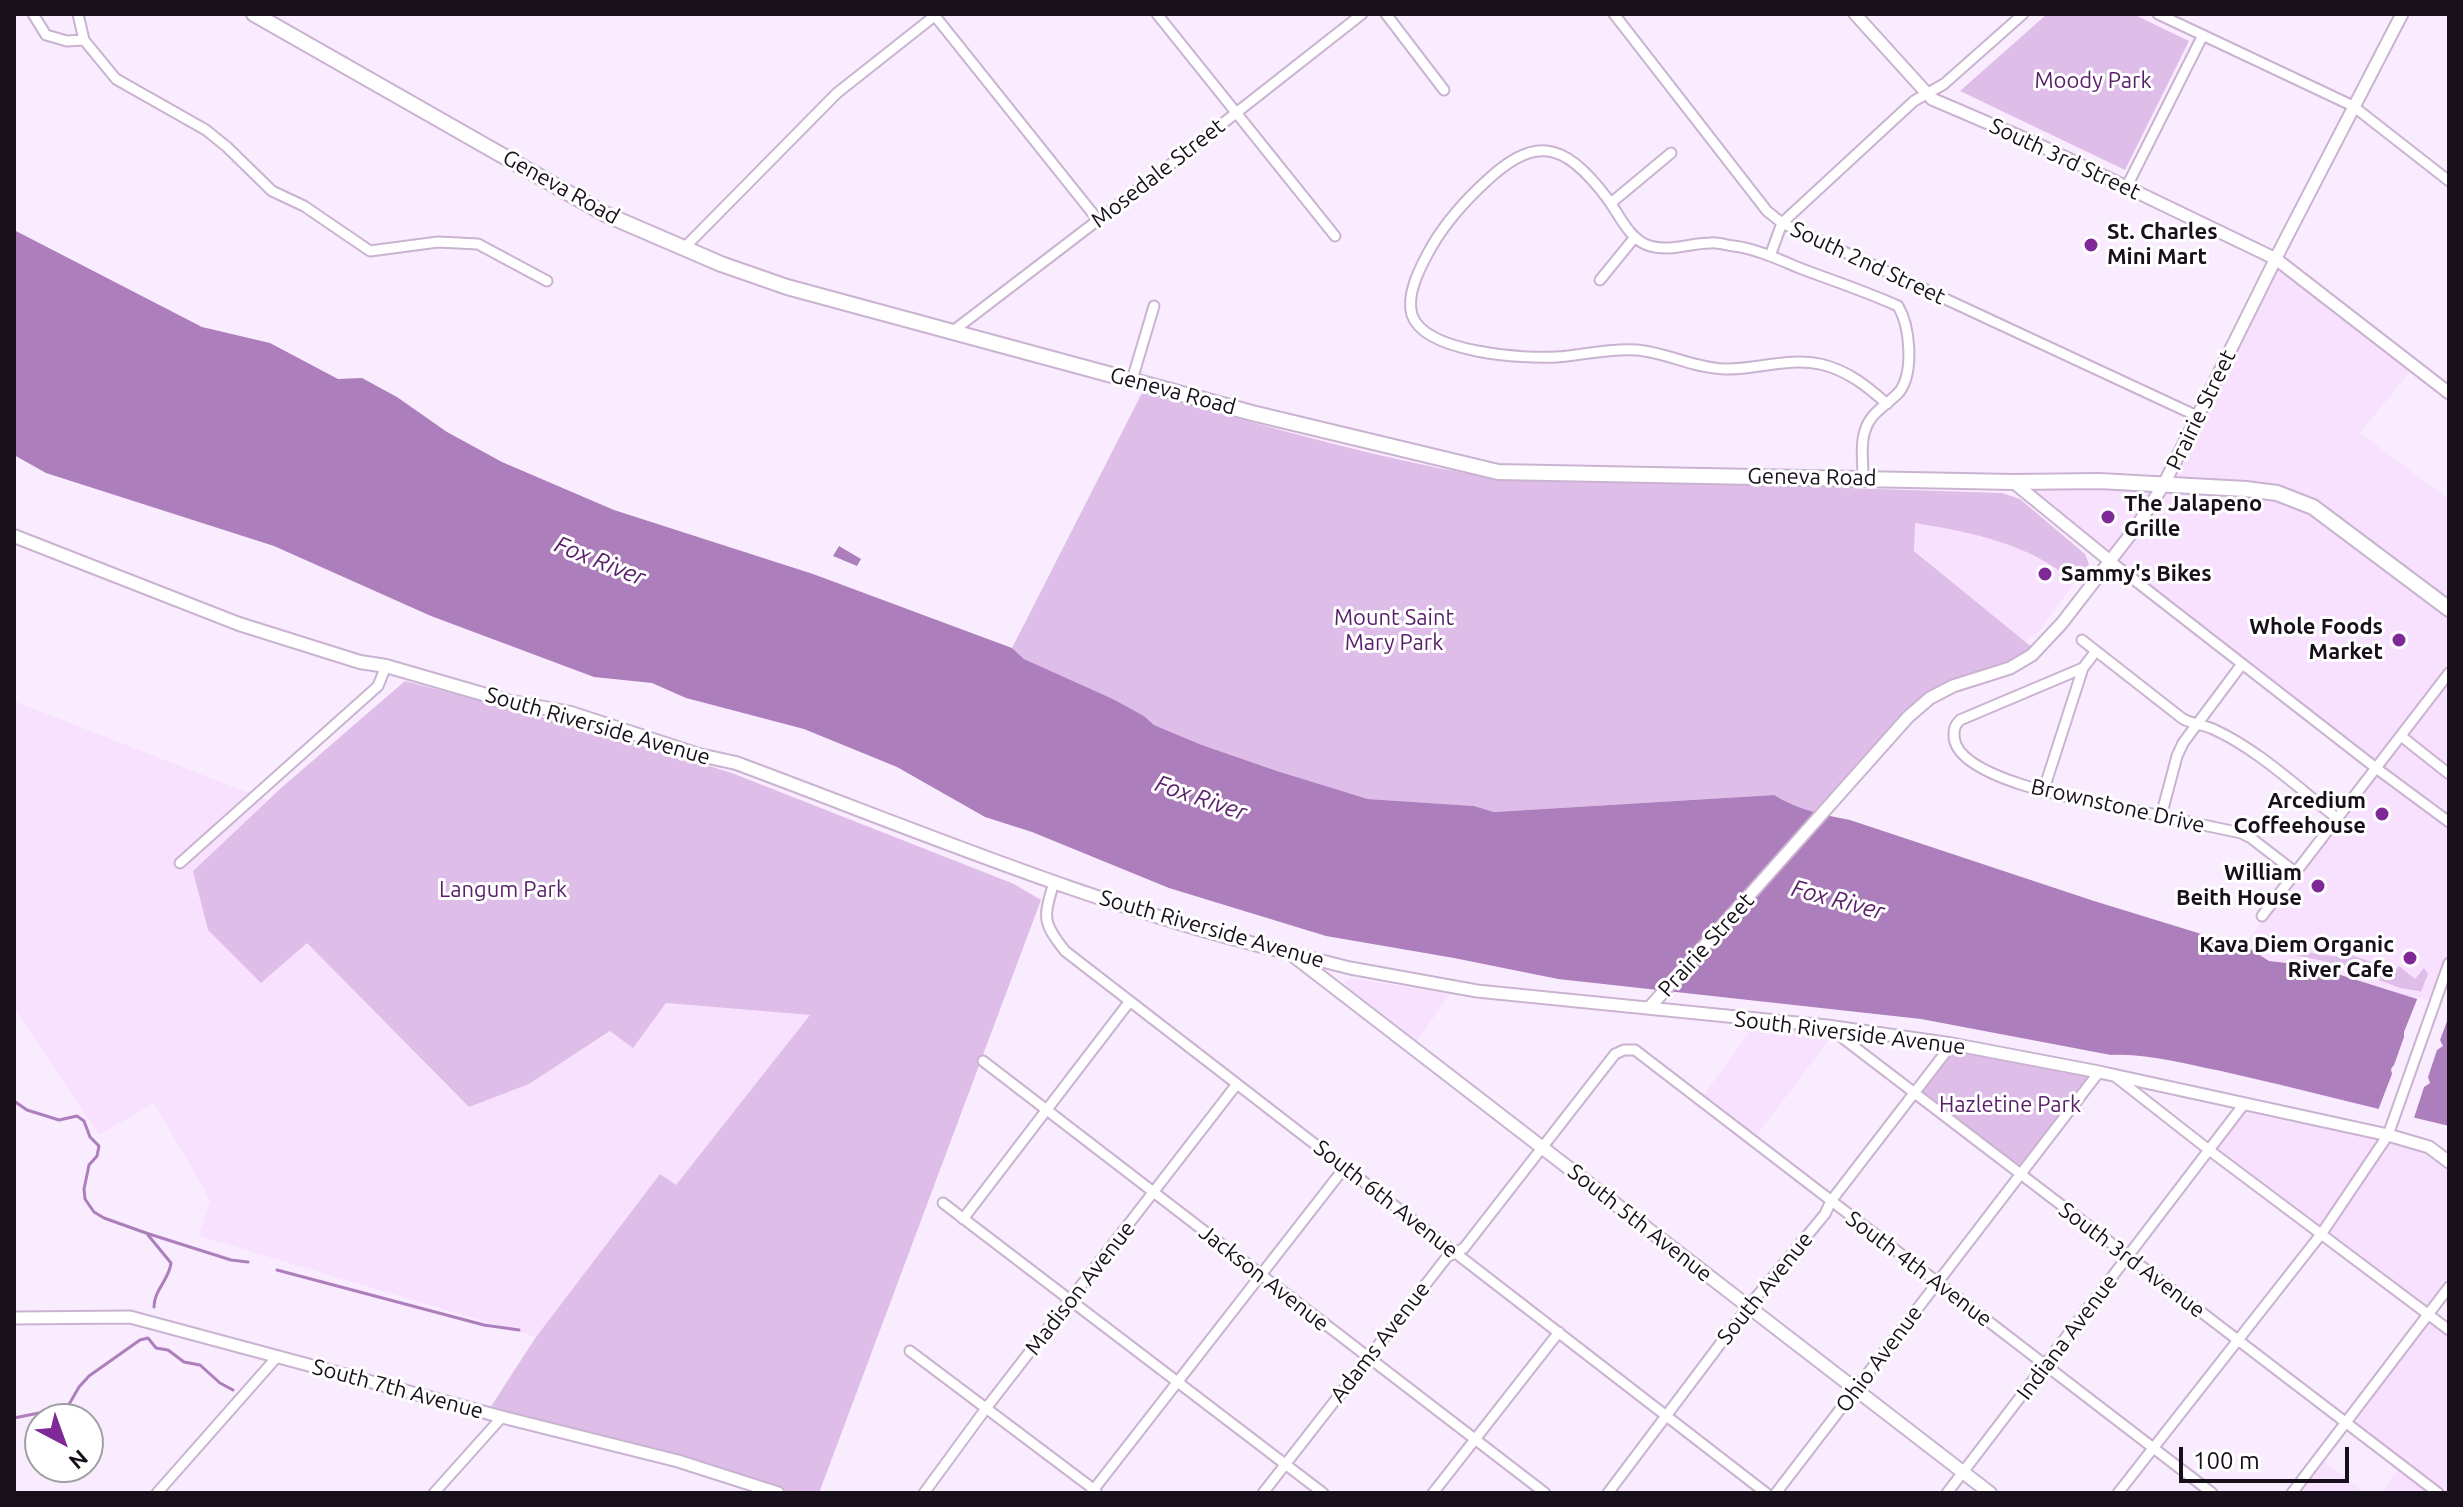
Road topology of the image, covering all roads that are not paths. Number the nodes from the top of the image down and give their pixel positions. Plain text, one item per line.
1 (33, 14) edge
2 (78, 14) edge
3 (254, 14) edge
4 (1157, 14) edge
5 (1362, 14) edge
6 (1386, 14) edge
7 (1614, 14) edge
8 (1855, 14) edge
9 (2023, 14) edge
10 (2158, 14) edge
11 (2402, 14) edge
12 (936, 15) edge
13 (2203, 35) junction
14 (84, 40) junction
15 (1444, 90) dead end
16 (1928, 93) junction
17 (2353, 106) junction
18 (1236, 112) junction
19 (1671, 153) dead end
20 (2449, 181) edge
21 (2126, 188) junction
22 (1611, 203) junction
23 (1098, 220) junction
24 (1782, 223) junction
25 (1335, 236) dead end
26 (1635, 237) junction
27 (684, 248) junction
28 (1770, 256) junction
29 (2276, 259) junction
30 (1600, 280) dead end
31 (547, 281) dead end
32 (1154, 306) dead end
33 (953, 331) junction
34 (1132, 380) junction
35 (2449, 393) edge
36 (1887, 404) junction
37 (2197, 416) junction
38 (1863, 478) junction
39 (2013, 482) junction
40 (2164, 484) junction
41 (14, 536) edge
42 (2110, 561) junction
43 (2449, 609) edge
44 (2082, 640) dead end
45 (2096, 651) junction
46 (2242, 664) junction
47 (386, 666) junction
48 (2083, 668) junction
49 (2449, 673) edge
50 (2197, 726) junction
51 (2401, 736) junction
52 (2376, 768) junction
53 (2449, 774) edge
54 (2043, 792) junction
55 (2161, 816) junction
56 (2337, 818) junction
57 (2449, 822) edge
58 (180, 863) dead end
59 (2295, 872) junction
60 (1054, 882) junction
61 (2262, 916) dead end
62 (1290, 953) junction
63 (2449, 963) edge
64 (1130, 1001) junction
65 (1649, 1008) junction
66 (1827, 1026) junction
67 (1952, 1044) junction
68 (1624, 1050) joint
69 (983, 1061) dead end
70 (2099, 1072) junction
71 (2115, 1076) junction
72 (1237, 1084) junction
73 (1913, 1094) junction
74 (2244, 1104) junction
75 (1047, 1110) junction
76 (2388, 1135) junction
77 (1542, 1148) junction
78 (2209, 1150) junction
79 (2449, 1162) edge
80 (1345, 1167) junction
81 (2020, 1176) junction
82 (1153, 1192) junction
83 (1831, 1201) junction
84 (943, 1203) dead end
85 (963, 1219) junction
86 (2322, 1233) junction
87 (1455, 1253) junction
88 (2127, 1258) junction
89 (1261, 1275) junction
90 (1938, 1283) junction
91 (2449, 1287) edge
92 (1070, 1300) junction
93 (1748, 1307) junction
94 (2429, 1314) junction
95 (14, 1318) edge
96 (2449, 1330) edge
97 (1559, 1332) junction
98 (2237, 1339) junction
99 (910, 1351) dead end
100 (277, 1357) junction
101 (1368, 1358) junction
102 (2045, 1365) junction
103 (1177, 1382) junction
104 (1856, 1390) junction
105 (987, 1407) junction
106 (1665, 1415) junction
107 (502, 1417) junction
108 (2346, 1423) junction
109 (1475, 1439) junction
110 (2154, 1449) junction
111 (1285, 1464) junction
112 (1963, 1473) junction
113 (1095, 1492) edge
114 (157, 1493) edge
115 (434, 1493) edge
116 (778, 1493) edge
117 (924, 1493) edge
118 (1263, 1493) edge
119 (1323, 1493) edge
120 (1433, 1493) edge
121 (1545, 1493) edge
122 (1608, 1493) edge
123 (1766, 1493) edge
124 (1776, 1493) edge
125 (1947, 1493) edge
126 (1990, 1493) edge
127 (2118, 1493) edge
128 (2212, 1493) edge
129 (2292, 1493) edge
130 (2438, 1493) edge

1 - 14 street
2 - 14 street
3 - 27 main road, Geneva Road
4 - 18 street
5 - 18 street, Mosedale Street
6 - 15 street
7 - 24 street, South 2nd Street
8 - 16 street, South 3rd Street
9 - 16 street
10 - 13 street
11 - 17 street, Prairie Street
12 - 23 street
12 - 27 street
13 - 17 street
13 - 21 street
14 - 31 street
16 - 21 street, South 3rd Street
16 - 24 street
17 - 20 street
17 - 29 street, Prairie Street
18 - 23 street, Mosedale Street
18 - 25 street
19 - 22 street
21 - 29 street, South 3rd Street
22 - 26 street
22 - 36 street
23 - 33 street, Mosedale Street
24 - 28 street
24 - 37 street, South 2nd Street
26 - 28 street
26 - 30 street
27 - 33 main road, Geneva Road
28 - 36 street
29 - 35 street, South 3rd Street
29 - 37 street, Prairie Street
32 - 34 street
33 - 34 main road, Geneva Road
34 - 38 main road, Geneva Road
36 - 38 street
37 - 40 street, Prairie Street
38 - 39 main road, Geneva Road
39 - 40 main road, Geneva Road
39 - 42 street
40 - 42 street, Prairie Street
40 - 43 main road
41 - 47 main road, South Riverside Avenue
42 - 46 street
42 - 65 street, Prairie Street
44 - 45 street
45 - 48 street
45 - 50 street
46 - 50 street
46 - 52 street
47 - 58 street
47 - 60 main road, South Riverside Avenue
48 - 54 street
48 - 54 street, Brownstone Drive
49 - 51 street
50 - 55 street
50 - 56 street
51 - 52 street
51 - 53 street
52 - 56 street
52 - 57 street
54 - 55 street, Brownstone Drive
55 - 59 street, Brownstone Drive
56 - 59 street
59 - 61 street
60 - 62 main road, South Riverside Avenue
60 - 64 street, South 6th Avenue
62 - 65 street, South Riverside Avenue
62 - 77 main road, South 5th Avenue
63 - 76 street
64 - 72 street, South 6th Avenue
64 - 75 street
65 - 66 street, South Riverside Avenue
66 - 67 street, South Riverside Avenue
66 - 73 street, South 3rd Avenue
67 - 70 street, South Riverside Avenue
67 - 73 street, South Avenue
68 - 77 street, Adams Avenue
68 - 83 street, South 4th Avenue
69 - 75 street, Jackson Avenue
70 - 71 street, South Riverside Avenue
70 - 81 street, Ohio Avenue
71 - 74 street, South Riverside Avenue
71 - 78 street
72 - 80 street, South 6th Avenue
72 - 82 street, Madison Avenue
73 - 81 street, South 3rd Avenue
73 - 83 street, South Avenue
74 - 76 street, South Riverside Avenue
74 - 78 street, Indiana Avenue
75 - 82 street, Jackson Avenue
75 - 85 street
76 - 79 street, South Riverside Avenue
76 - 86 street
77 - 87 street, Adams Avenue
77 - 93 main road, South 5th Avenue
78 - 86 street
78 - 88 street, Indiana Avenue
80 - 87 street, South 6th Avenue
80 - 89 street
81 - 88 street, South 3rd Avenue
81 - 90 street, Ohio Avenue
82 - 89 street, Jackson Avenue
82 - 92 street, Madison Avenue
83 - 90 street, South 4th Avenue
83 - 93 street, South Avenue
84 - 85 street
85 - 92 street
86 - 94 street
86 - 98 street
87 - 97 street, South 6th Avenue
87 - 101 street, Adams Avenue
88 - 98 street, South 3rd Avenue
88 - 102 street, Indiana Avenue
89 - 101 street, Jackson Avenue
89 - 103 street
90 - 102 street, South 4th Avenue
90 - 104 street, Ohio Avenue
91 - 94 street
92 - 103 street
92 - 105 street, Madison Avenue
93 - 104 main road, South 5th Avenue
93 - 106 street, South Avenue
94 - 96 street
94 - 108 street
95 - 100 street, South 7th Avenue
97 - 106 street, South 6th Avenue
97 - 109 street
98 - 108 street, South 3rd Avenue
98 - 110 street
99 - 105 street
100 - 107 street, South 7th Avenue
100 - 114 street
101 - 109 street, Jackson Avenue
101 - 111 street, Adams Avenue
102 - 110 street, South 4th Avenue
102 - 112 street, Indiana Avenue
103 - 111 street
103 - 113 street
104 - 112 main road, South 5th Avenue
104 - 124 street, Ohio Avenue
105 - 113 street
105 - 117 street, Madison Avenue
106 - 122 street, South Avenue
106 - 123 street, South 6th Avenue
107 - 115 street
107 - 116 street, South 7th Avenue
108 - 129 street
108 - 130 street, South 3rd Avenue
109 - 120 street
109 - 121 street, Jackson Avenue
110 - 127 street
110 - 128 street, South 4th Avenue
111 - 118 street, Adams Avenue
111 - 119 street
112 - 125 street, Indiana Avenue
112 - 126 main road, South 5th Avenue

